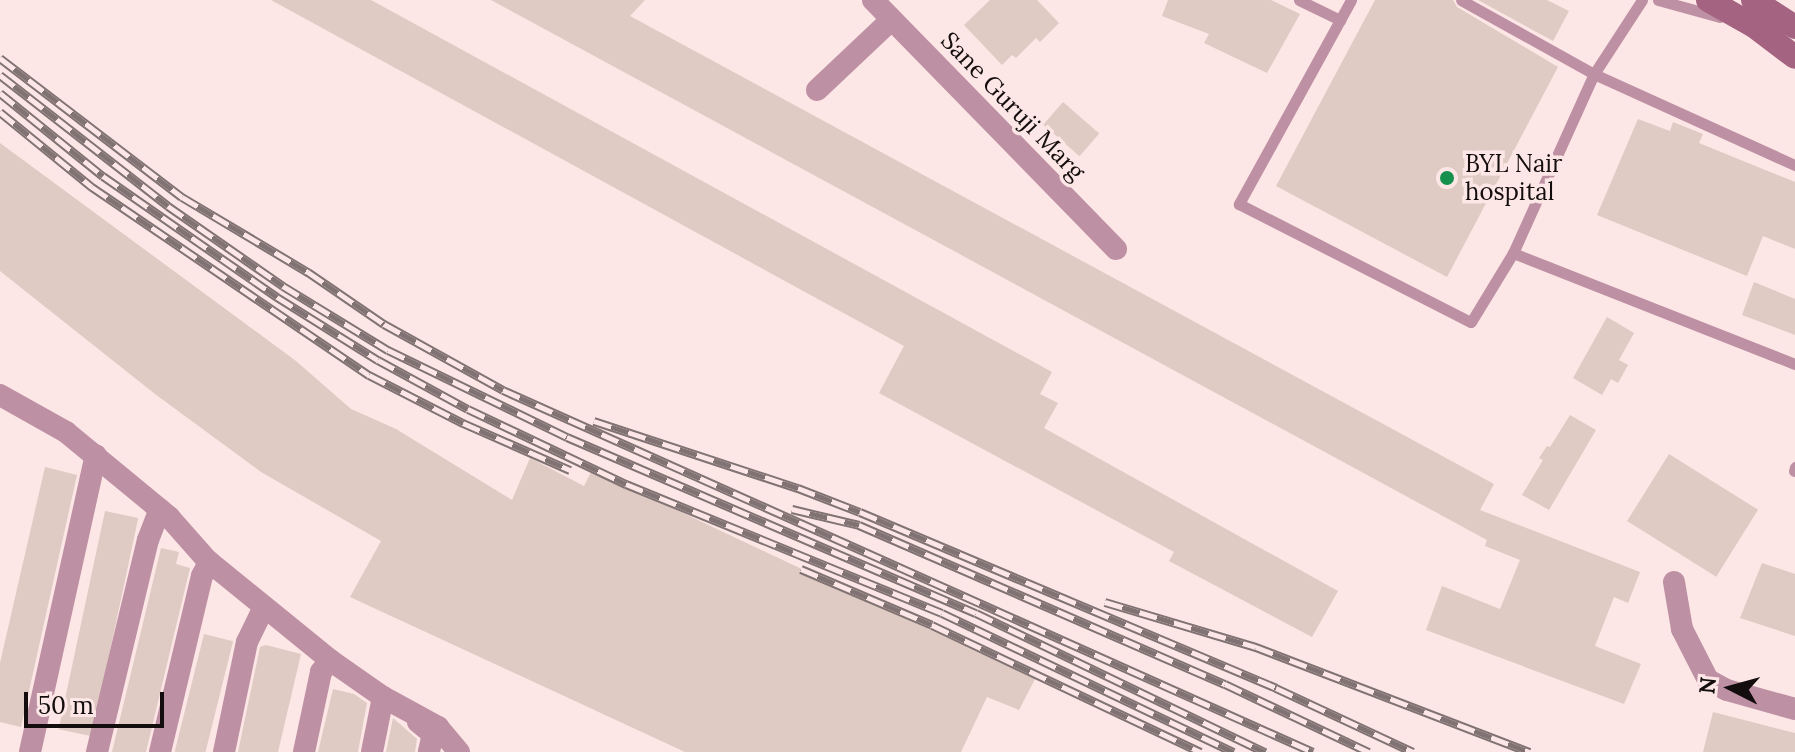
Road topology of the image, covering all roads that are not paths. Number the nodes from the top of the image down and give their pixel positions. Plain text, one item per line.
1 (873, 0) edge
2 (1299, 0) edge
3 (1351, 0) edge
4 (1461, 0) edge
5 (1642, 0) edge
6 (1658, 0) edge
7 (1708, 0) edge
8 (1753, 0) edge
9 (891, 20) junction
10 (1340, 20) junction
11 (1754, 26) junction
12 (1795, 27) edge
13 (1795, 57) edge
14 (1594, 74) junction
15 (817, 90) dead end
16 (1795, 165) edge
17 (1116, 249) dead end
18 (1513, 253) junction
19 (1795, 364) edge
20 (0, 395) edge
21 (96, 455) junction
22 (160, 509) junction
23 (209, 562) junction
24 (1674, 582) dead end
25 (264, 607) junction
26 (330, 660) junction
27 (382, 702) junction
28 (1795, 709) edge
29 (30, 752) edge
30 (97, 752) edge
31 (160, 752) edge
32 (224, 752) edge
33 (304, 752) edge
34 (372, 752) edge
35 (429, 752) edge
36 (459, 752) edge

1 - 9 street, Sane Guruji Marg
2 - 10 lane
3 - 10 lane
4 - 14 lane
5 - 14 lane
6 - 11 lane
7 - 11 main road
8 - 12 main road
9 - 15 street
9 - 17 street, Sane Guruji Marg
10 - 18 lane
11 - 13 main road
14 - 16 lane
14 - 18 lane
18 - 19 lane
20 - 21 street
21 - 22 street
21 - 29 street
22 - 23 street
22 - 30 street
23 - 25 street
23 - 31 street
24 - 28 street
25 - 26 street
25 - 32 street
26 - 27 street
26 - 33 street
27 - 34 street
27 - 35 street
27 - 36 street

